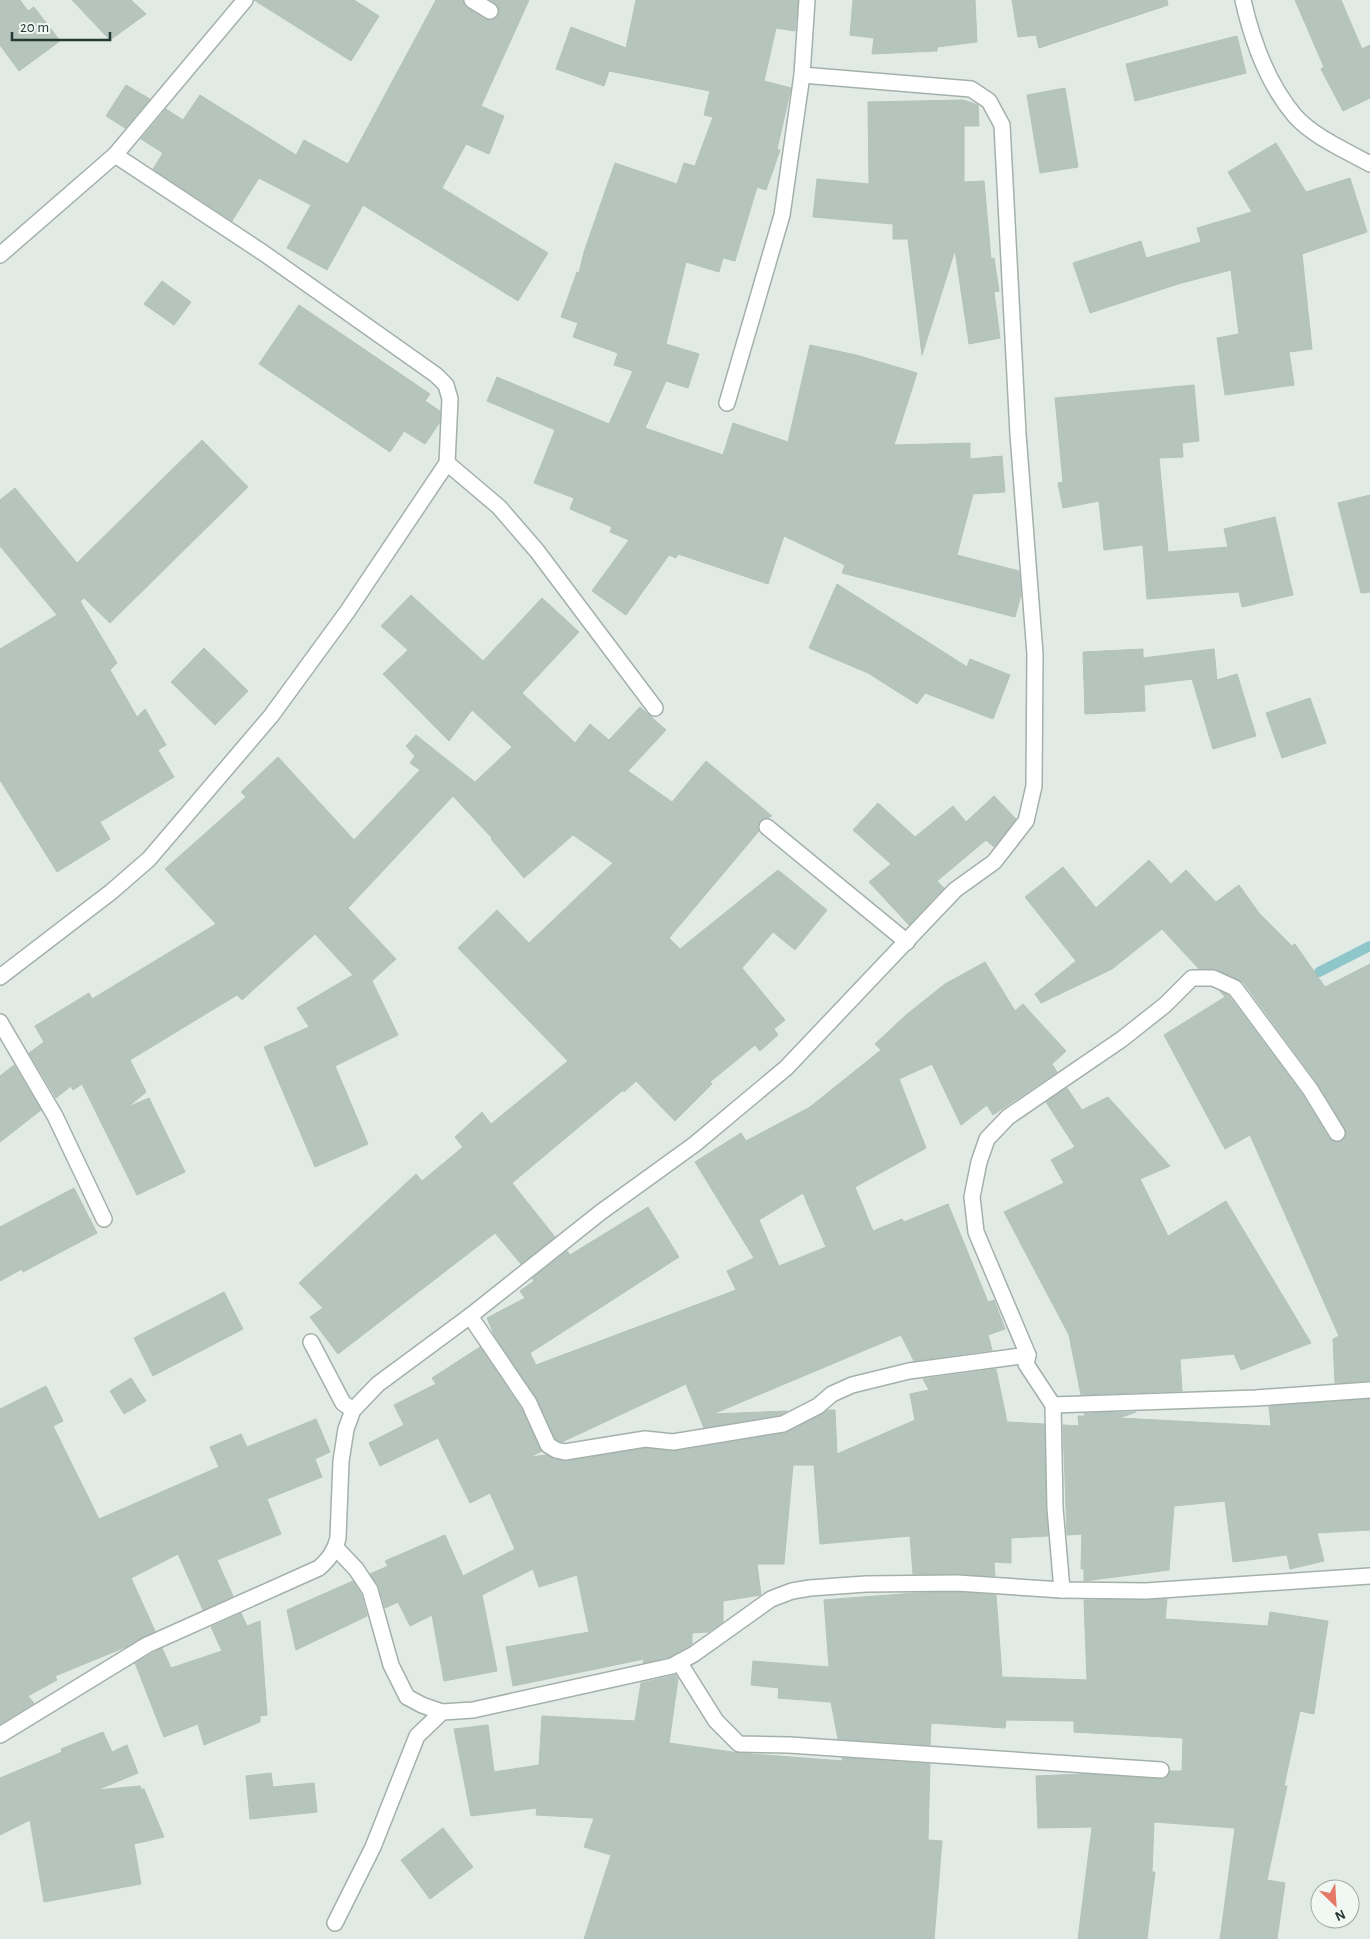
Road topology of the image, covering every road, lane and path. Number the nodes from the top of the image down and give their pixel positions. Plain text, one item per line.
1 (245, 0) edge
2 (472, 0) edge
3 (807, 0) edge
4 (1242, 0) edge
5 (490, 11) dead end
6 (802, 75) junction
7 (116, 155) junction
8 (1370, 164) edge
9 (0, 254) edge
10 (727, 403) dead end
11 (447, 463) junction
12 (655, 708) dead end
13 (767, 827) dead end
14 (907, 942) junction
15 (0, 976) edge
16 (0, 1022) edge
17 (1337, 1133) dead end
18 (104, 1220) dead end
19 (470, 1316) junction
20 (311, 1342) dead end
21 (1028, 1355) junction
22 (1370, 1390) edge
23 (1053, 1405) junction
24 (353, 1410) junction
25 (336, 1548) junction
26 (1370, 1576) edge
27 (1062, 1590) junction
28 (679, 1662) junction
29 (442, 1712) junction
30 (0, 1735) edge
31 (1161, 1770) dead end
32 (335, 1923) dead end

1 - 7 street
2 - 5 street
3 - 6 street
4 - 8 street
6 - 10 street
6 - 14 street
7 - 9 street
7 - 11 street
11 - 12 street
11 - 15 street
13 - 14 street
14 - 19 street
16 - 18 street
17 - 21 street
19 - 21 street
19 - 24 street
20 - 24 street
21 - 23 street
22 - 23 street
23 - 27 street
24 - 25 street
25 - 29 street
25 - 30 street
26 - 27 street
27 - 28 street
28 - 29 street
28 - 31 street
29 - 32 street

